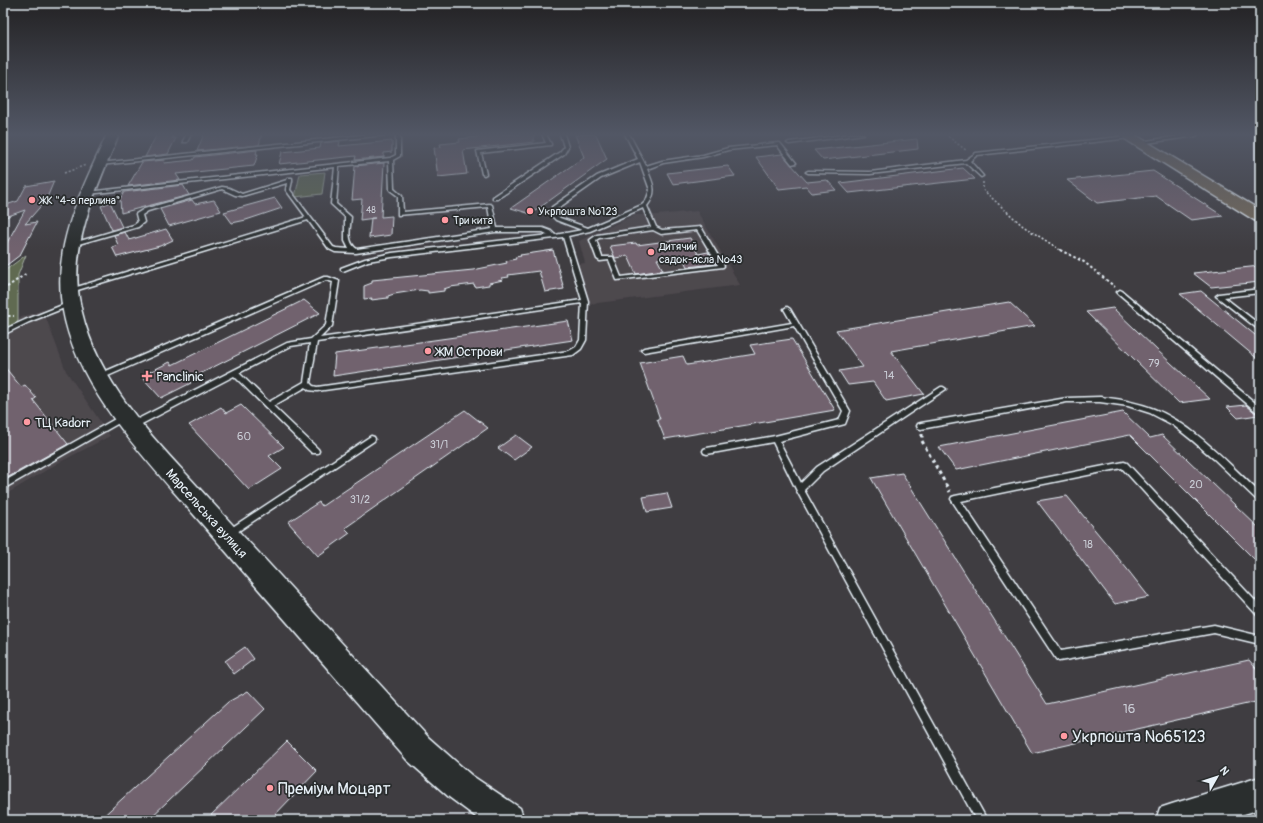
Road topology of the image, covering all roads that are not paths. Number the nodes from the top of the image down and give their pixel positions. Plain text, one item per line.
1 (97, 172) edge
2 (271, 172) edge
3 (292, 172) edge
4 (336, 172) edge
5 (391, 172) edge
6 (533, 172) edge
7 (610, 172) edge
8 (646, 172) edge
9 (835, 172) edge
10 (880, 172) edge
11 (978, 172) edge
12 (1188, 172) edge
13 (981, 176) road end
14 (290, 181) junction
15 (88, 193) junction
16 (495, 198) dead end
17 (644, 206) junction
18 (1257, 213) edge
19 (309, 218) junction
20 (654, 228) junction
21 (495, 230) junction
22 (588, 230) junction
23 (565, 235) junction
24 (553, 236) junction
25 (72, 244) junction
26 (356, 251) junction
27 (343, 269) dead end
28 (1260, 291) edge
29 (1120, 292) road end
30 (69, 297) junction
31 (586, 301) junction
32 (787, 309) dead end
33 (796, 324) junction
34 (1260, 328) edge
35 (3, 334) edge
36 (314, 339) junction
37 (644, 350) dead end
38 (234, 372) junction
39 (99, 377) junction
40 (307, 383) junction
41 (943, 389) dead end
42 (268, 405) junction
43 (1260, 412) edge
44 (127, 421) junction
45 (921, 426) road end
46 (371, 439) dead end
47 (775, 439) junction
48 (315, 451) dead end
49 (707, 451) dead end
50 (3, 486) edge
51 (800, 489) junction
52 (1260, 498) edge
53 (226, 535) junction
54 (1260, 612) edge
55 (1260, 640) edge
56 (1260, 793) edge
57 (508, 820) edge
58 (982, 820) edge
59 (1172, 820) edge

1 - 15 street, Марсельська вулиця
2 - 15 lane
3 - 14 lane
4 - 26 lane
5 - 21 lane
6 - 16 lane
7 - 22 lane
8 - 17 lane
9 - 10 lane
11 - 13 lane
12 - 18 main road
14 - 19 lane
14 - 25 lane
15 - 25 street, Марсельська вулиця
17 - 20 lane
17 - 22 lane
19 - 26 lane
19 - 30 lane
20 - 20 lane
21 - 24 lane
21 - 26 lane
22 - 23 lane
23 - 24 lane
23 - 31 lane
24 - 27 lane
25 - 30 street, Марсельська вулиця
28 - 34 lane
29 - 43 lane
30 - 35 lane
30 - 39 street, Марсельська вулиця
31 - 36 lane
31 - 40 lane
32 - 33 lane
33 - 37 lane
33 - 47 lane
36 - 38 lane
36 - 39 lane
36 - 40 lane
38 - 42 lane
38 - 44 lane
39 - 44 street, Марсельська вулиця
40 - 42 lane
41 - 51 lane
42 - 48 lane
44 - 50 lane
44 - 53 street, Марсельська вулиця
45 - 52 lane
46 - 53 lane
47 - 49 lane
47 - 51 lane
51 - 58 lane
53 - 57 street, Марсельська вулиця
54 - 55 lane
56 - 59 street

